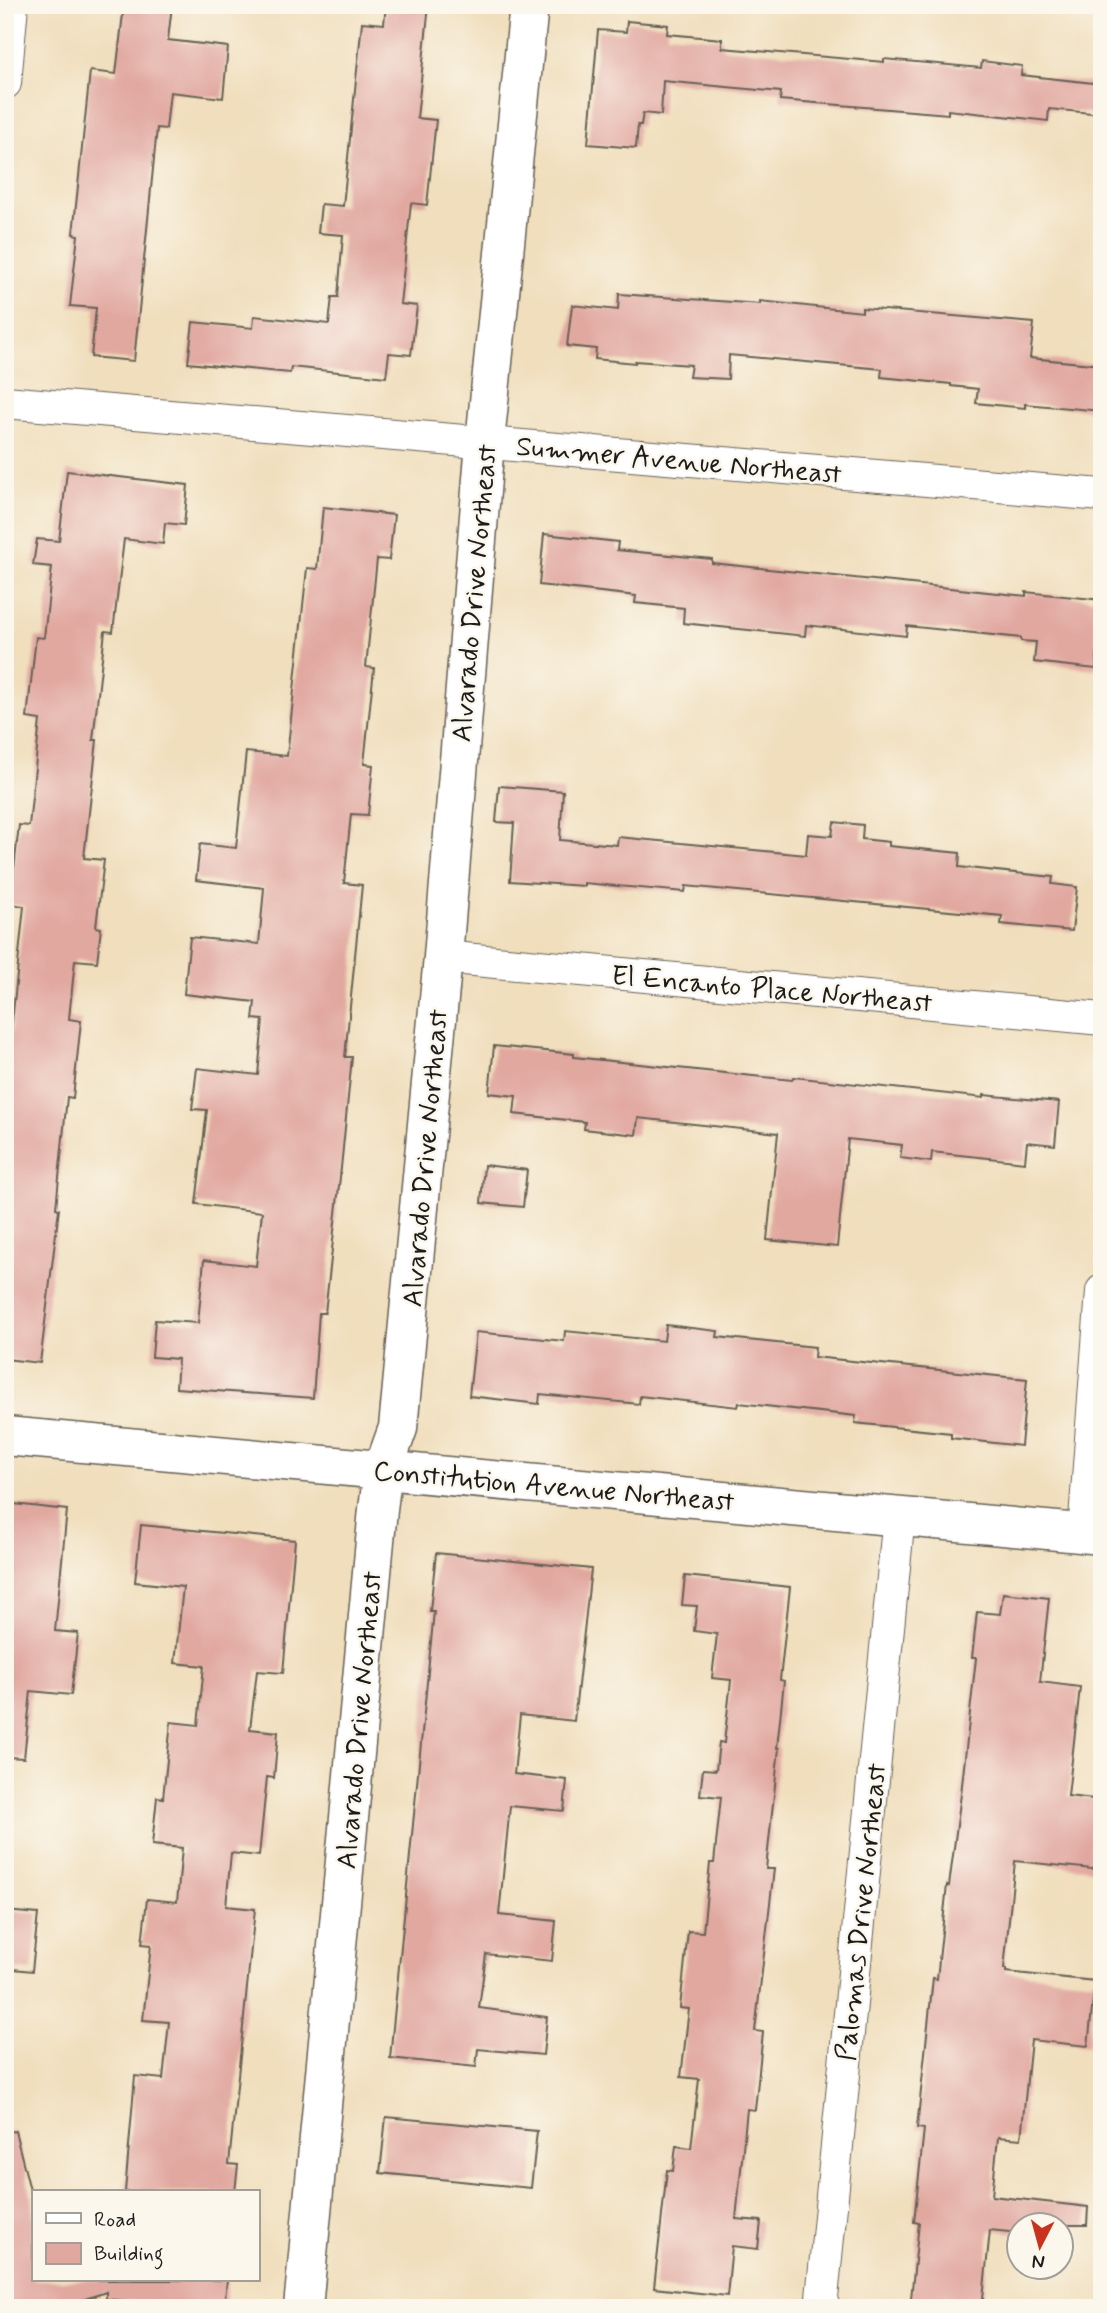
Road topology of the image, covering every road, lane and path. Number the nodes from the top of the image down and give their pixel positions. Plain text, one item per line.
1 (12, 5) edge
2 (529, 5) edge
3 (5, 83) edge
4 (5, 402) edge
5 (485, 442) junction
6 (1102, 495) edge
7 (443, 957) junction
8 (1102, 1019) edge
9 (1102, 1292) edge
10 (5, 1436) edge
11 (383, 1470) junction
12 (899, 1516) junction
13 (1093, 1534) edge
14 (303, 2308) edge
15 (821, 2308) edge

1 - 3 street
2 - 5 street, Alvarado Drive Northeast
4 - 5 street, Summer Avenue Northeast
5 - 6 street, Summer Avenue Northeast
5 - 7 street, Alvarado Drive Northeast
7 - 8 street, El Encanto Place Northeast
7 - 11 street, Alvarado Drive Northeast
9 - 13 street
10 - 11 street, Constitution Avenue Northeast
11 - 12 street, Constitution Avenue Northeast
11 - 14 street, Alvarado Drive Northeast
12 - 13 street, Constitution Avenue Northeast
12 - 15 street, Palomas Drive Northeast

